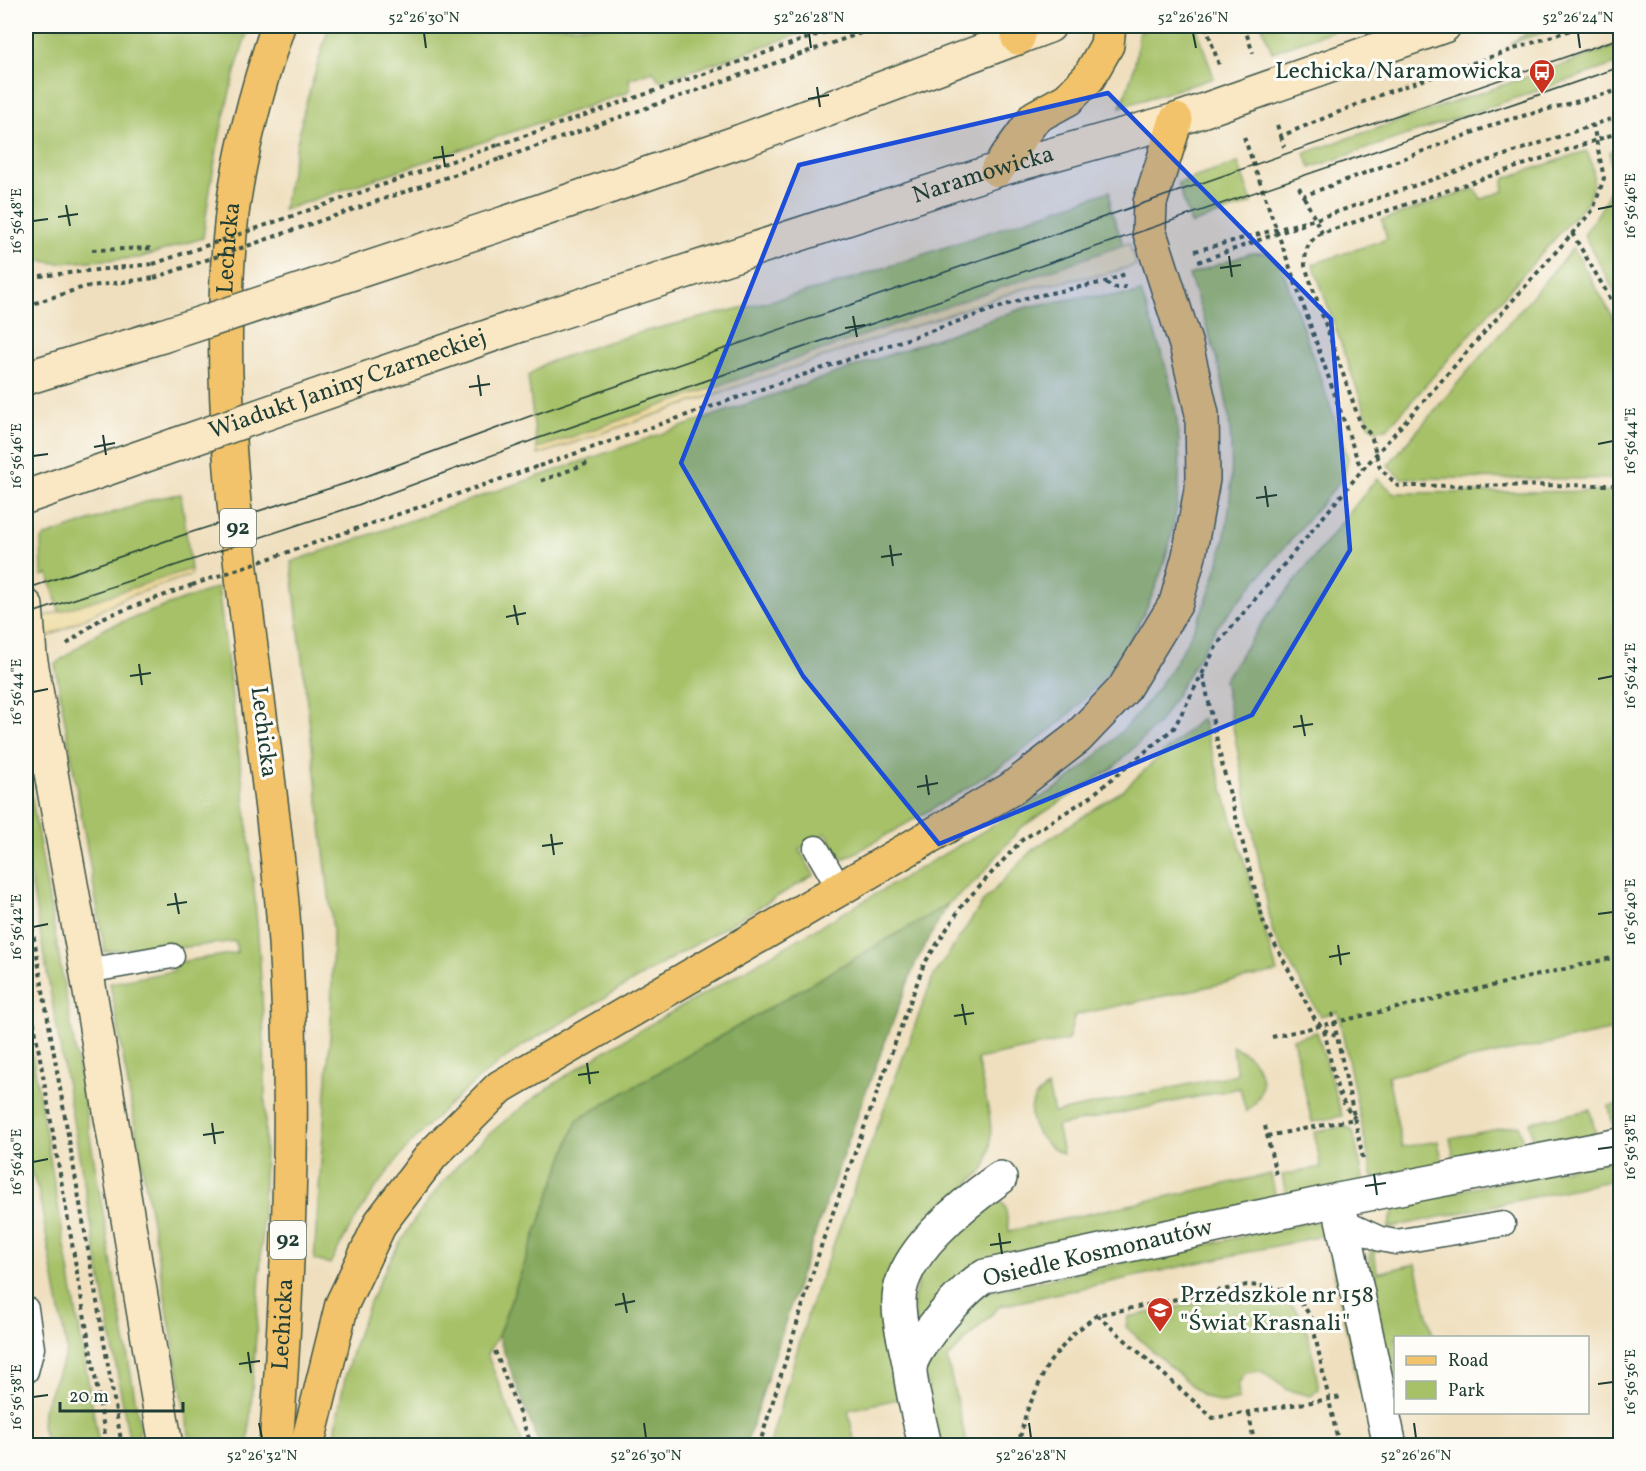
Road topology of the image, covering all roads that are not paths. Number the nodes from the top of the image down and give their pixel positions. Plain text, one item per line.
1 (278, 26) edge
2 (1049, 26) edge
3 (1109, 26) edge
4 (1444, 26) edge
5 (1019, 32) edge
6 (1176, 120) junction
7 (997, 170) junction
8 (521, 325) joint
9 (26, 378) edge
10 (26, 497) edge
11 (26, 606) edge
12 (28, 651) edge
13 (816, 848) dead end
14 (839, 888) junction
15 (172, 956) dead end
16 (87, 971) junction
17 (1620, 1145) edge
18 (1000, 1178) dead end
19 (1342, 1211) junction
20 (1503, 1224) dead end
21 (26, 1309) edge
22 (910, 1368) junction
23 (26, 1371) edge
24 (161, 1438) edge
25 (276, 1446) edge
26 (307, 1446) edge
27 (925, 1446) edge
28 (1390, 1446) edge

1 - 25 main road, Lechicka / 92
2 - 5 street
3 - 7 main road
4 - 6 street, Naramowicka
5 - 9 street, bridge
6 - 7 street, Naramowicka
6 - 14 main road
7 - 8 street, Naramowicka
8 - 10 street, Wiadukt Janiny Czarneckiej, bridge
11 - 12 street
12 - 16 street
13 - 14 lane
14 - 26 main road
15 - 16 lane
16 - 24 street
17 - 19 street, Osiedle Kosmonautów
18 - 22 street
19 - 20 lane
19 - 22 street, Osiedle Kosmonautów
19 - 28 street
21 - 23 lane
22 - 27 street

